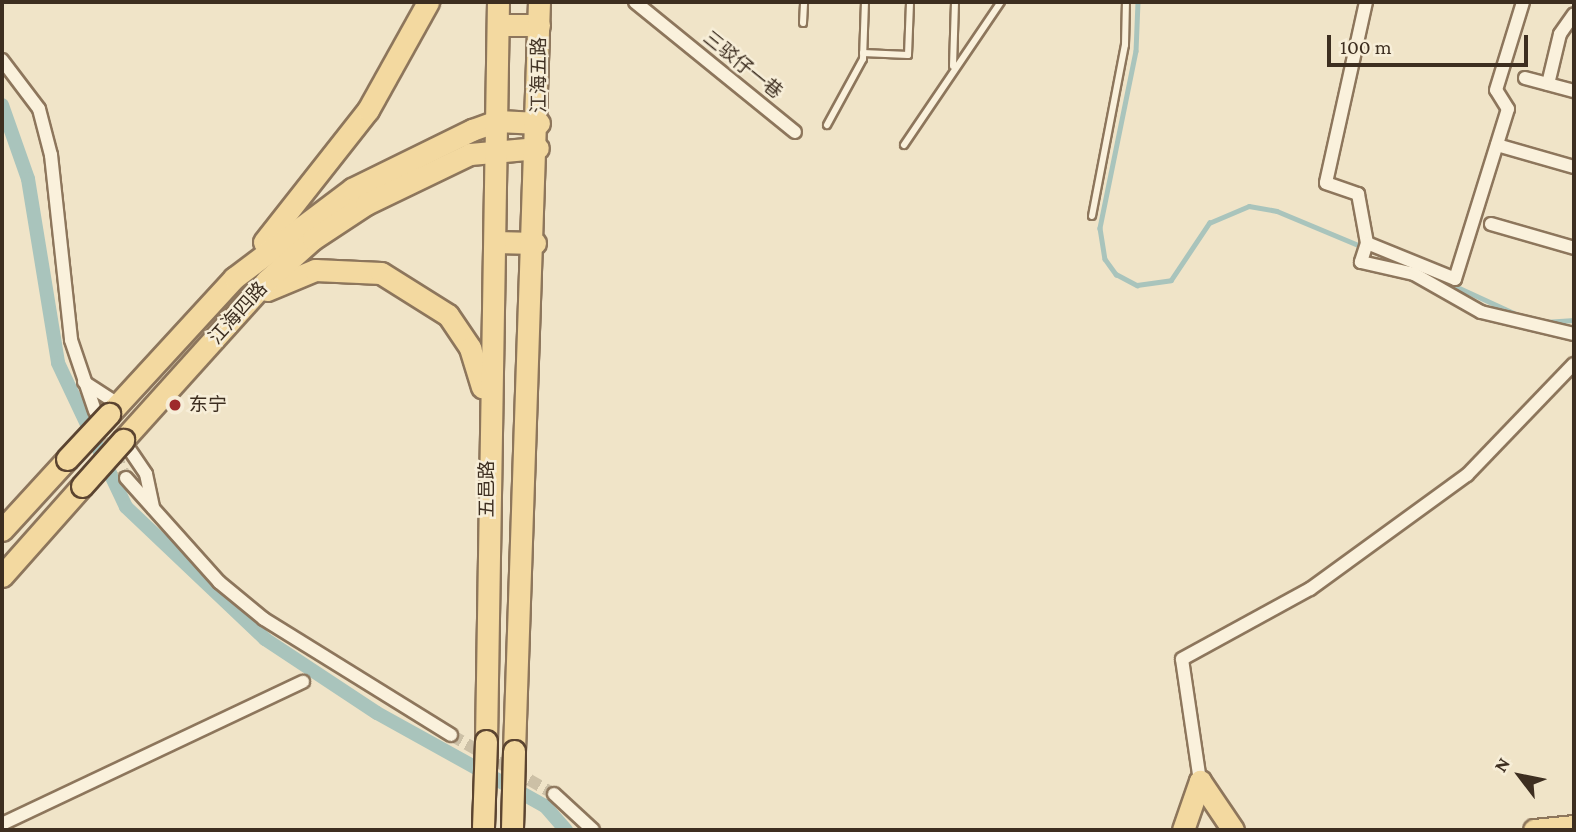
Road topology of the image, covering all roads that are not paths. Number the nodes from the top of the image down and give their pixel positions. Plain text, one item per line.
1 (428, 2) edge
2 (498, 2) edge
3 (539, 2) edge
4 (635, 2) edge
5 (804, 2) edge
6 (865, 2) edge
7 (910, 2) edge
8 (955, 2) edge
9 (1001, 2) edge
10 (1126, 2) edge
11 (1366, 2) edge
12 (1523, 2) edge
13 (1574, 13) edge
14 (803, 23) dead end
15 (498, 25) junction
16 (539, 25) junction
17 (863, 53) junction
18 (2, 60) edge
19 (953, 67) junction
20 (1525, 78) dead end
21 (1548, 84) junction
22 (1574, 91) edge
23 (497, 121) junction
24 (539, 123) junction
25 (827, 125) dead end
26 (796, 132) dead end
27 (904, 145) dead end
28 (1497, 145) junction
29 (496, 147) junction
30 (538, 148) junction
31 (409, 158) junction
32 (1574, 167) edge
33 (416, 178) junction
34 (1092, 216) dead end
35 (1491, 224) dead end
36 (495, 242) junction
37 (535, 243) junction
38 (1366, 244) junction
39 (1574, 248) edge
40 (234, 278) junction
41 (247, 302) junction
42 (1574, 334) edge
43 (1574, 364) edge
44 (83, 382) junction
45 (487, 402) junction
46 (108, 410) junction
47 (123, 440) junction
48 (126, 478) tunnel mouth
49 (153, 509) junction
50 (2, 530) edge
51 (2, 576) edge
52 (303, 682) dead end
53 (451, 735) tunnel mouth
54 (1200, 781) junction
55 (554, 794) tunnel mouth
56 (2, 824) edge
57 (1574, 826) edge
58 (483, 829) edge
59 (512, 829) edge
60 (593, 830) edge
61 (1183, 830) edge
62 (1233, 830) edge
63 (1534, 830) edge

1 - 40 main road
2 - 15 main road
3 - 16 main road, 江海五路
4 - 26 street, 三驳仔一巷
5 - 14 lane
6 - 17 lane
7 - 17 lane
8 - 19 lane
9 - 19 lane
10 - 34 lane
11 - 38 street
12 - 28 street
13 - 21 street
15 - 16 main road
15 - 23 main road
16 - 24 main road, 江海五路
17 - 25 lane
18 - 44 street
19 - 27 lane
20 - 21 street
21 - 22 street
23 - 24 main road
23 - 29 main road
23 - 31 main road, 江海四路
24 - 30 main road, 江海五路
28 - 32 street
28 - 38 street
29 - 30 main road, 江海四路
29 - 33 main road, 江海四路
29 - 36 main road, 五邑路
30 - 37 main road, 五邑路
31 - 33 main road
31 - 40 main road, 江海四路
33 - 41 main road, 江海四路
35 - 39 street
36 - 37 main road
36 - 45 main road, 五邑路
37 - 59 main road, 五邑路, bridge
38 - 42 street
40 - 46 main road, 江海四路
41 - 45 main road
41 - 47 main road, 江海四路
43 - 54 street
44 - 46 street
44 - 46 street
45 - 58 main road, 五邑路, bridge
46 - 50 main road, 江海四路, bridge
47 - 49 street
47 - 51 main road, 江海四路, bridge
48 - 49 street
49 - 53 street
52 - 56 street
54 - 61 main road
54 - 62 main road
55 - 60 street
57 - 63 main road

